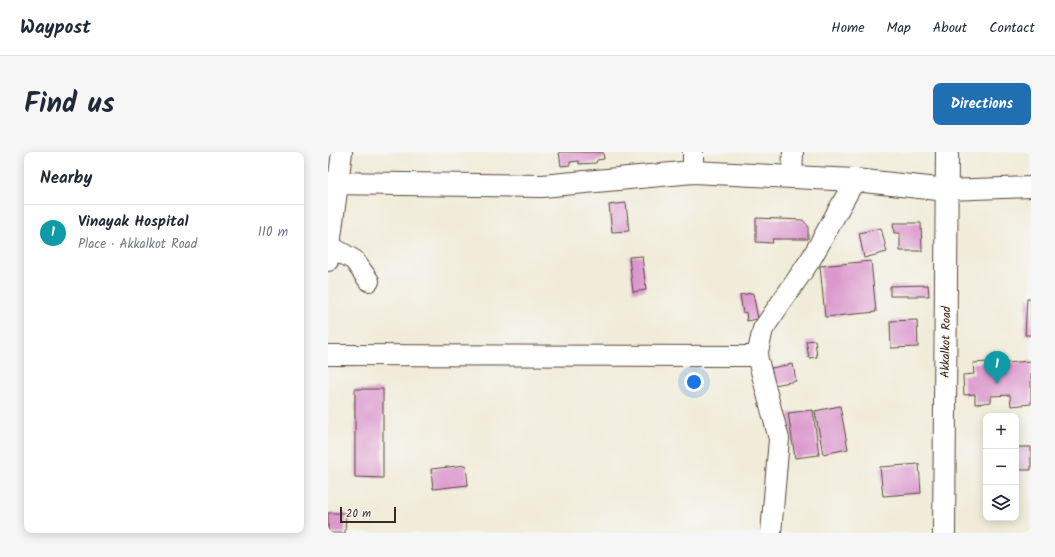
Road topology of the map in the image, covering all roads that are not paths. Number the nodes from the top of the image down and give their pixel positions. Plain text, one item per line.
1 (342, 152) edge
2 (793, 152) edge
3 (947, 152) edge
4 (693, 162) edge
5 (792, 178) junction
6 (855, 180) junction
7 (333, 183) edge
8 (1031, 187) edge
9 (947, 190) junction
10 (329, 253) edge
11 (369, 282) dead end
12 (328, 355) edge
13 (757, 356) junction
14 (771, 533) edge
15 (944, 533) edge

1 - 7 street
2 - 5 street
3 - 9 street, Akkalkot Road
4 - 5 street
4 - 7 street
5 - 6 street
6 - 9 street
6 - 13 street
7 - 10 street
8 - 9 street
9 - 15 street, Akkalkot Road
10 - 11 street
12 - 13 street
13 - 14 street

